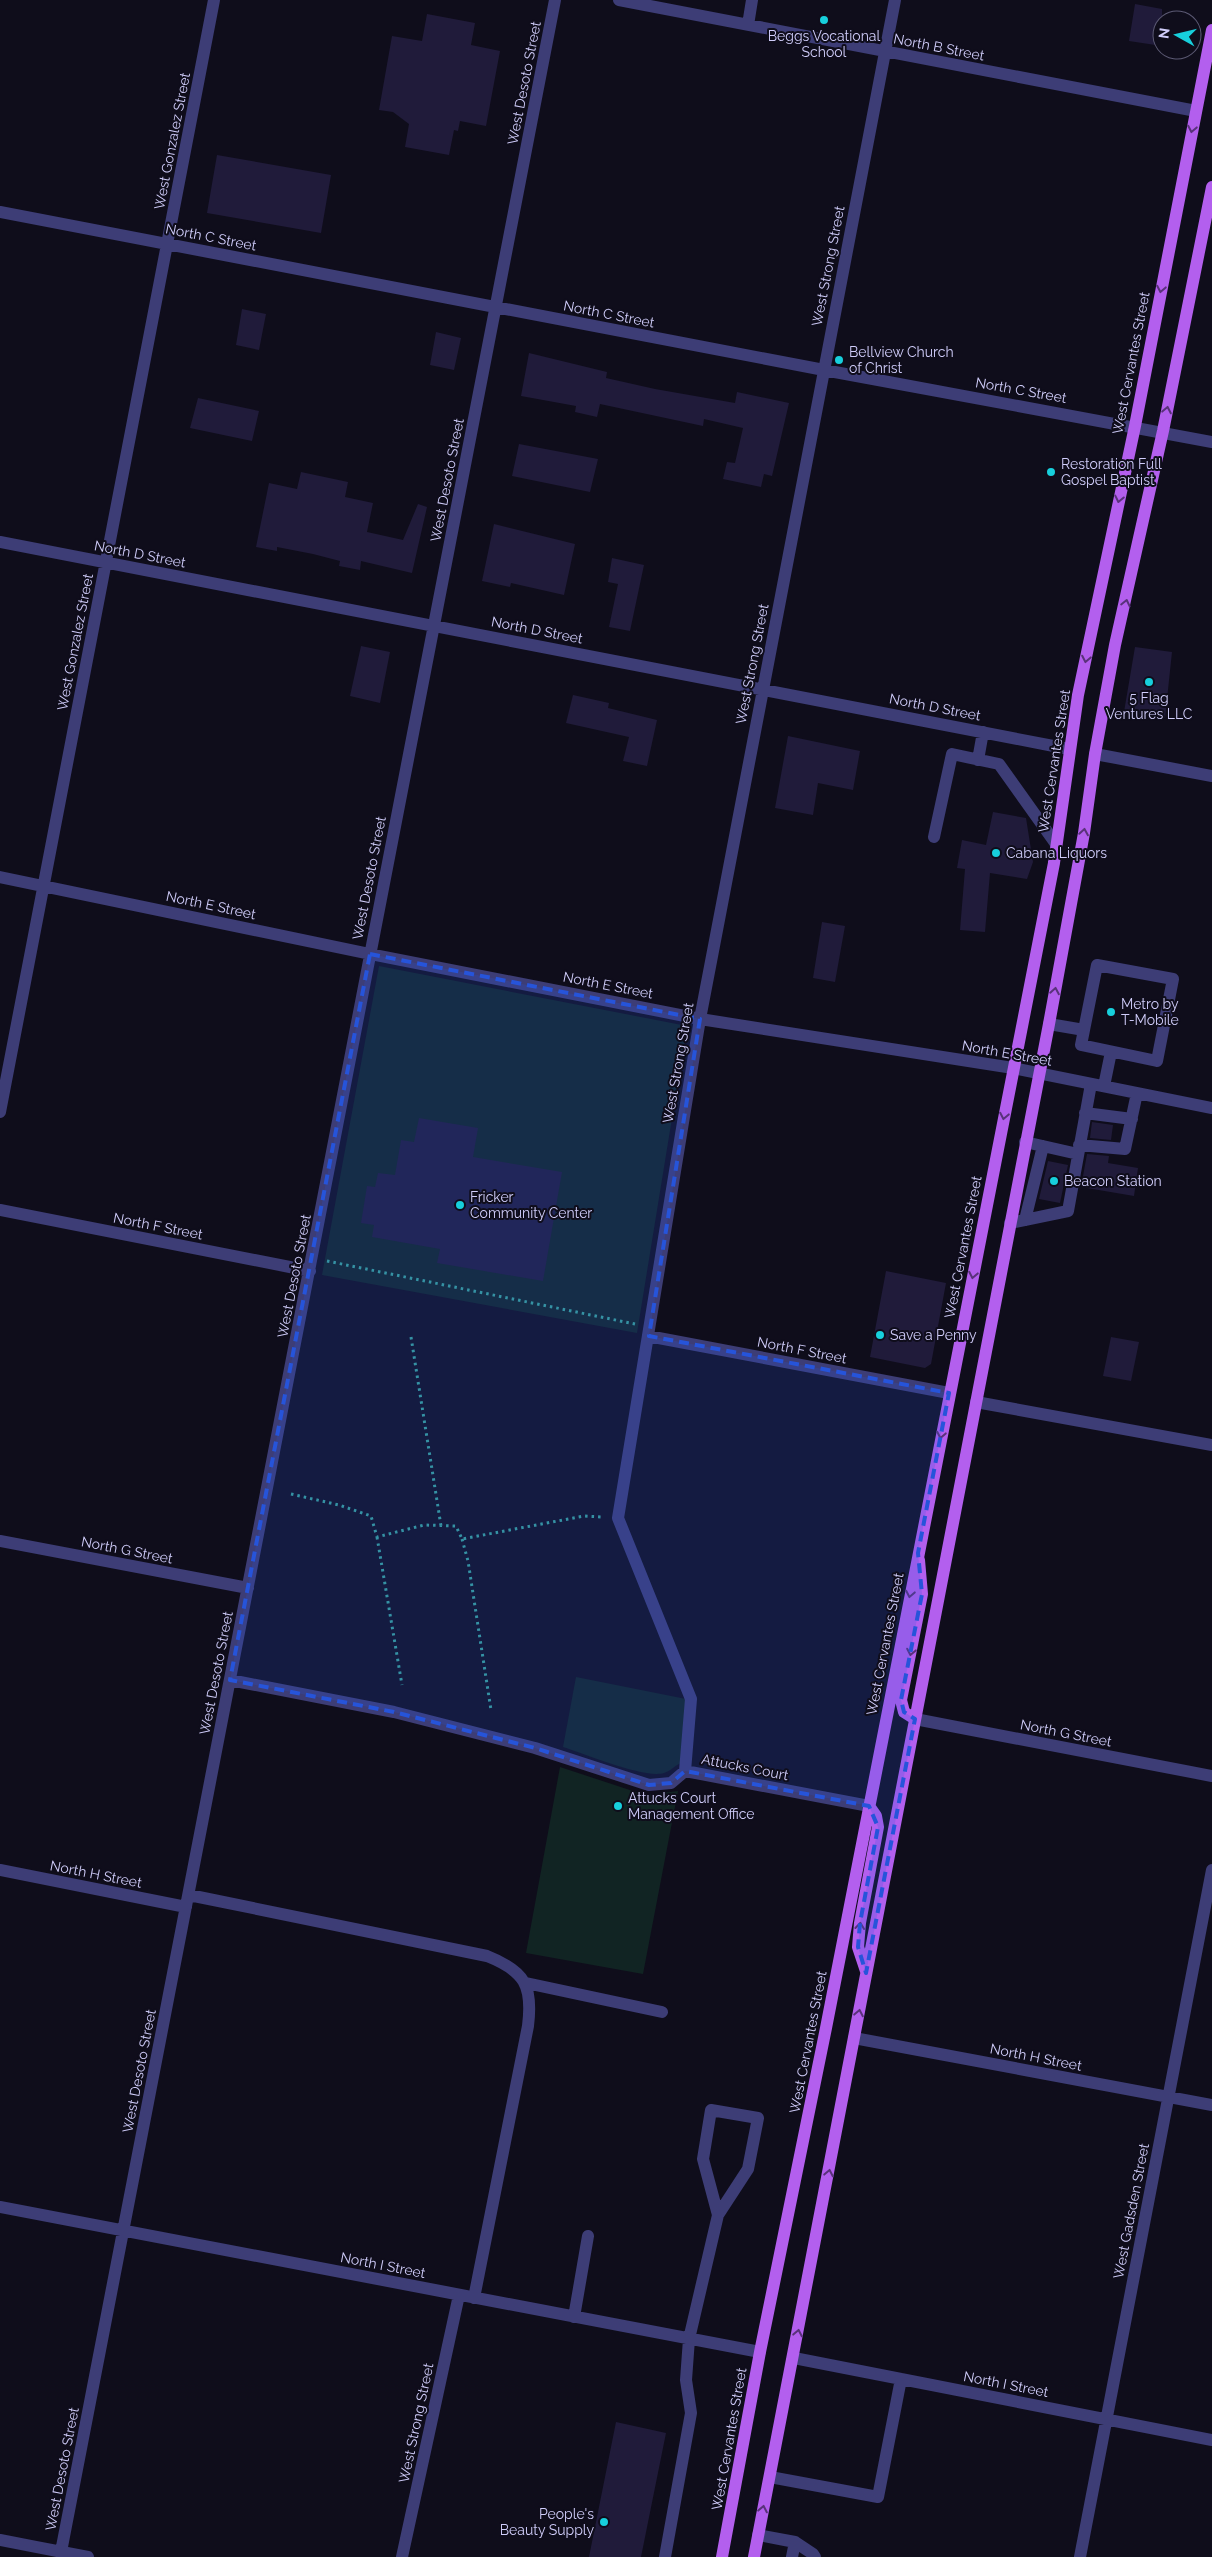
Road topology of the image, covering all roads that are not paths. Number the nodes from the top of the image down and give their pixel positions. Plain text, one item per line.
1 (214, 0) edge
2 (555, 0) edge
3 (619, 0) edge
4 (752, 0) edge
5 (895, 0) edge
6 (748, 25) junction
7 (1212, 30) edge
8 (885, 52) junction
9 (1196, 111) junction
10 (1212, 187) edge
11 (0, 212) edge
12 (167, 244) junction
13 (496, 307) junction
14 (824, 370) junction
15 (1135, 426) junction
16 (1163, 431) junction
17 (1212, 442) edge
18 (0, 542) edge
19 (105, 562) junction
20 (434, 625) junction
21 (762, 688) junction
22 (983, 732) junction
23 (1069, 749) junction
24 (1095, 754) junction
25 (978, 760) junction
26 (1212, 776) edge
27 (934, 836) dead end
28 (1056, 844) junction
29 (0, 877) edge
30 (44, 886) junction
31 (370, 954) junction
32 (700, 1019) junction
33 (1049, 1024) junction
34 (1084, 1030) junction
35 (1111, 1052) junction
36 (1013, 1068) junction
37 (1038, 1074) junction
38 (1090, 1084) junction
39 (1104, 1086) junction
40 (1137, 1093) junction
41 (1212, 1108) edge
42 (0, 1112) edge
43 (1085, 1113) junction
44 (1132, 1119) junction
45 (1025, 1142) junction
46 (1043, 1146) junction
47 (1079, 1150) junction
48 (0, 1210) edge
49 (1025, 1220) junction
50 (1010, 1223) junction
51 (312, 1265) junction
52 (649, 1331) junction
53 (950, 1393) junction
54 (976, 1402) junction
55 (1212, 1445) edge
56 (0, 1541) edge
57 (918, 1553) junction
58 (248, 1588) junction
59 (230, 1680) junction
60 (915, 1719) junction
61 (685, 1771) junction
62 (1212, 1776) edge
63 (869, 1806) junction
64 (0, 1870) edge
65 (1212, 1870) edge
66 (187, 1901) junction
67 (866, 1973) junction
68 (526, 1983) junction
69 (662, 2012) dead end
70 (854, 2038) junction
71 (1168, 2097) junction
72 (1212, 2105) edge
73 (0, 2207) edge
74 (718, 2215) junction
75 (123, 2231) junction
76 (588, 2236) dead end
77 (459, 2295) junction
78 (474, 2298) junction
79 (574, 2317) junction
80 (689, 2339) junction
81 (760, 2352) junction
82 (794, 2358) junction
83 (901, 2379) junction
84 (1107, 2420) junction
85 (1212, 2440) edge
86 (770, 2477) junction
87 (758, 2536) junction
88 (0, 2540) edge
89 (799, 2548) edge
90 (61, 2554) edge
91 (88, 2557) edge
92 (402, 2557) edge
93 (665, 2557) edge
94 (722, 2557) edge
95 (754, 2557) edge
96 (792, 2557) edge
97 (815, 2557) edge
98 (1080, 2557) edge

1 - 12 street, West Gonzalez Street
2 - 13 street, West Desoto Street
3 - 6 street, North B Street
4 - 6 street
5 - 8 street, West Strong Street
6 - 8 street, North B Street
7 - 9 main road, West Cervantes Street
8 - 9 street, North B Street
8 - 14 street, West Strong Street
9 -> 15 main road, West Cervantes Street
16 -> 10 main road
11 - 12 street, North C Street
12 - 13 street, North C Street
12 - 19 street, West Gonzalez Street
13 - 14 street, North C Street
13 - 20 street, West Desoto Street
14 - 15 street, North C Street
14 - 21 street, West Strong Street
15 - 16 street, North C Street
15 -> 23 main road, West Cervantes Street
16 - 17 street, North C Street
24 -> 16 main road
18 - 19 street, North D Street
19 - 20 street, North D Street
19 - 30 street, West Gonzalez Street
20 - 21 street, North D Street
20 - 31 street, West Desoto Street
21 - 22 street, North D Street
21 - 32 street, West Strong Street
22 - 23 street, North D Street
22 - 25 street
23 - 28 main road, West Cervantes Street
24 - 26 street
33 -> 24 main road
25 - 27 street
25 - 28 street
28 - 36 main road, West Cervantes Street
29 - 30 street, North E Street
30 - 31 street, North E Street
30 - 42 street, West Gonzalez Street
31 - 32 street, North E Street
31 - 51 street, West Desoto Street
32 - 36 street, North E Street
32 - 52 street, West Strong Street
33 - 34 street
33 - 37 main road
34 - 35 street
34 - 35 street
35 - 39 street
36 - 37 street, North E Street
36 -> 53 main road, West Cervantes Street
37 - 38 street, North E Street
37 - 45 main road
38 - 39 street, North E Street
38 - 43 street
39 - 40 street, North E Street
40 - 41 street, North E Street
40 - 44 street
43 - 44 street
43 - 47 street
44 - 47 street
45 - 46 street
45 - 50 main road
46 - 47 street
46 - 49 street
47 - 49 street
48 - 51 street, North F Street
49 - 50 street
50 - 54 main road
51 - 58 street, West Desoto Street
52 - 53 street, North F Street
52 - 61 street, West Strong Street
53 -> 57 main road, West Cervantes Street
54 - 55 street
54 - 60 main road
56 - 58 street, North G Street
57 -> 60 main road
57 -> 63 main road, West Cervantes Street
58 - 59 street, West Desoto Street
59 - 61 street, Attucks Court
59 - 66 street, West Desoto Street
60 - 62 street, North G Street
60 - 67 main road
61 - 63 street, Attucks Court
67 -> 63 main road
63 - 81 main road, West Cervantes Street
64 - 66 street, North H Street
65 - 71 street, West Gadsden Street
66 - 68 street, North H Street
66 - 75 street, West Desoto Street
70 -> 67 main road
68 - 69 street
68 - 78 street
70 - 71 street, North H Street
82 -> 70 main road
71 - 72 street, North H Street
71 - 84 street, West Gadsden Street
73 - 75 street, North I Street
74 - 74 street
74 - 80 street
75 - 77 street, North I Street
75 - 90 street, West Desoto Street
76 - 79 street
77 - 78 street, North I Street
77 - 92 street, West Strong Street
78 - 79 street, North I Street
79 - 80 street, North I Street
80 - 81 street, North I Street
80 - 93 street
81 - 94 main road, West Cervantes Street
82 - 83 street, North I Street
82 - 86 main road
83 - 84 street, North I Street
83 - 86 street
84 - 85 street, North I Street
84 - 98 street, West Gadsden Street
87 -> 86 main road
87 - 89 street
87 - 95 main road
88 - 90 street
89 - 96 street
89 - 97 street
90 - 91 street

